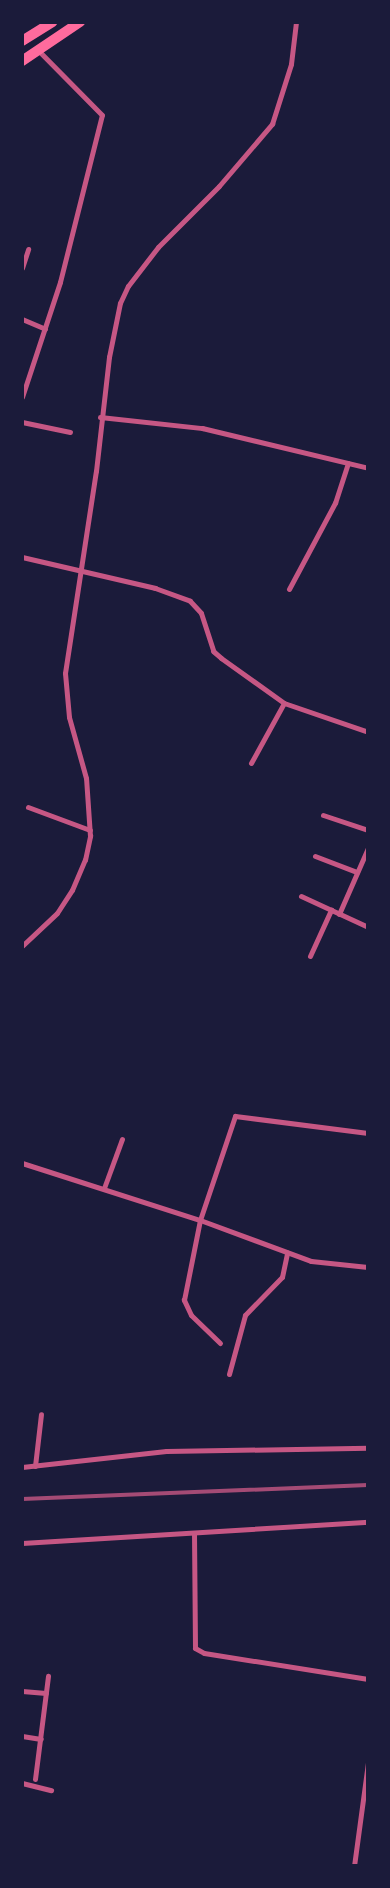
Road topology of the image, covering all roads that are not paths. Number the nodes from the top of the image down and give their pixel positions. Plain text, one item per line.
1 (52, 22) edge
2 (80, 22) edge
3 (296, 22) edge
4 (22, 41) edge
5 (38, 50) junction
6 (22, 62) edge
7 (28, 249) dead end
8 (22, 268) edge
9 (22, 319) edge
10 (45, 329) junction
11 (22, 397) edge
12 (100, 417) junction
13 (22, 422) edge
14 (70, 432) dead end
15 (348, 463) junction
16 (368, 468) edge
17 (22, 556) edge
18 (80, 571) junction
19 (289, 589) dead end
20 (284, 703) junction
21 (368, 732) edge
22 (251, 763) dead end
23 (28, 807) dead end
24 (322, 815) dead end
25 (90, 830) junction
26 (368, 830) edge
27 (368, 848) edge
28 (316, 856) dead end
29 (357, 872) junction
30 (301, 896) dead end
31 (331, 910) junction
32 (339, 914) junction
33 (368, 928) edge
34 (22, 946) edge
35 (310, 956) dead end
36 (368, 1133) edge
37 (122, 1139) dead end
38 (22, 1163) edge
39 (104, 1188) junction
40 (200, 1220) junction
41 (287, 1253) junction
42 (368, 1267) edge
43 (220, 1344) dead end
44 (229, 1374) dead end
45 (40, 1414) dead end
46 (368, 1448) edge
47 (35, 1466) junction
48 (22, 1467) edge
49 (368, 1522) edge
50 (194, 1533) junction
51 (22, 1543) edge
52 (48, 1676) dead end
53 (368, 1679) edge
54 (22, 1691) edge
55 (46, 1693) junction
56 (22, 1736) edge
57 (41, 1739) junction
58 (368, 1762) edge
59 (35, 1779) dead end
60 (22, 1783) edge
61 (51, 1790) dead end
62 (354, 1866) edge

1 - 4 highway
2 - 5 highway
3 - 12 street
5 - 6 highway
5 - 10 street
7 - 8 street
9 - 10 street
10 - 11 street
12 - 15 street
12 - 18 street
13 - 14 street
15 - 16 street
15 - 19 street
17 - 18 street
18 - 20 street
18 - 25 street
20 - 21 street
20 - 22 street
23 - 25 street
24 - 26 street
25 - 34 street
27 - 29 street
28 - 29 street
29 - 32 street
30 - 31 street
31 - 32 street
31 - 35 street
32 - 33 street
36 - 40 street
37 - 39 street
38 - 39 street
39 - 40 street
40 - 41 street
40 - 43 street
41 - 42 street
41 - 44 street
45 - 47 street
46 - 47 street
47 - 48 street
49 - 50 street
50 - 51 street
50 - 53 street
52 - 55 street
54 - 55 street
55 - 57 street
56 - 57 street
57 - 59 street
58 - 62 street
60 - 61 street

